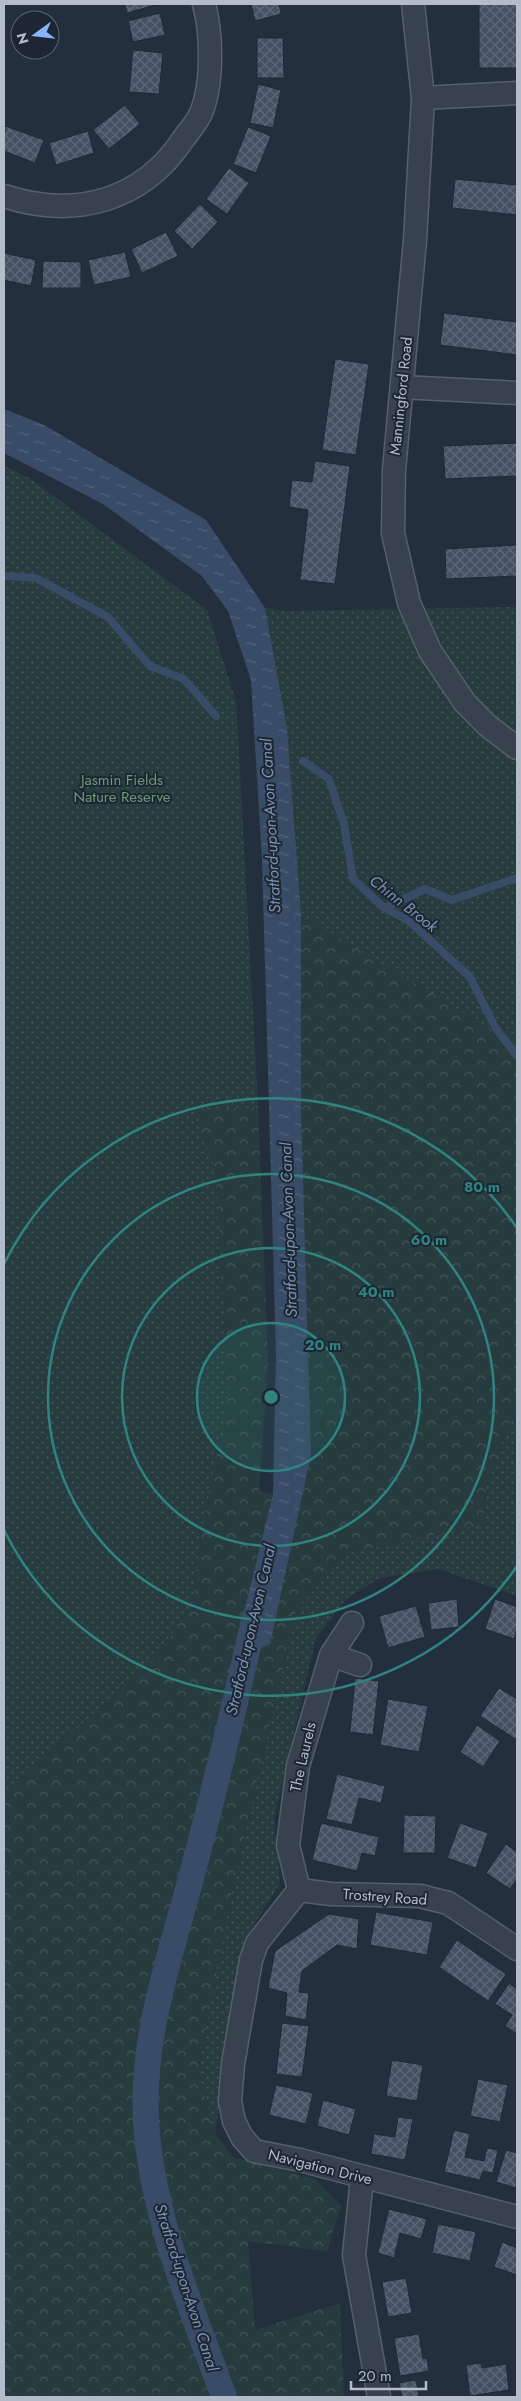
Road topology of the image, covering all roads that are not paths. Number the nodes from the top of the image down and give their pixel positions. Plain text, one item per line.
1 (204, 4) edge
2 (412, 4) edge
3 (517, 93) edge
4 (424, 98) junction
5 (4, 196) edge
6 (402, 387) junction
7 (517, 393) edge
8 (517, 748) edge
9 (352, 1623) dead end
10 (331, 1655) junction
11 (360, 1666) dead end
12 (299, 1890) junction
13 (517, 1949) edge
14 (362, 2178) junction
15 (517, 2217) edge
16 (379, 2397) edge

1 - 5 street
2 - 4 street, Manningford Road
3 - 4 street
4 - 6 street, Manningford Road
6 - 7 street
6 - 8 street, Manningford Road
9 - 10 street, The Laurels
10 - 11 street
10 - 12 street, The Laurels
12 - 13 street, Trostrey Road
12 - 14 street, Navigation Drive
14 - 15 street, Navigation Drive
14 - 16 street

